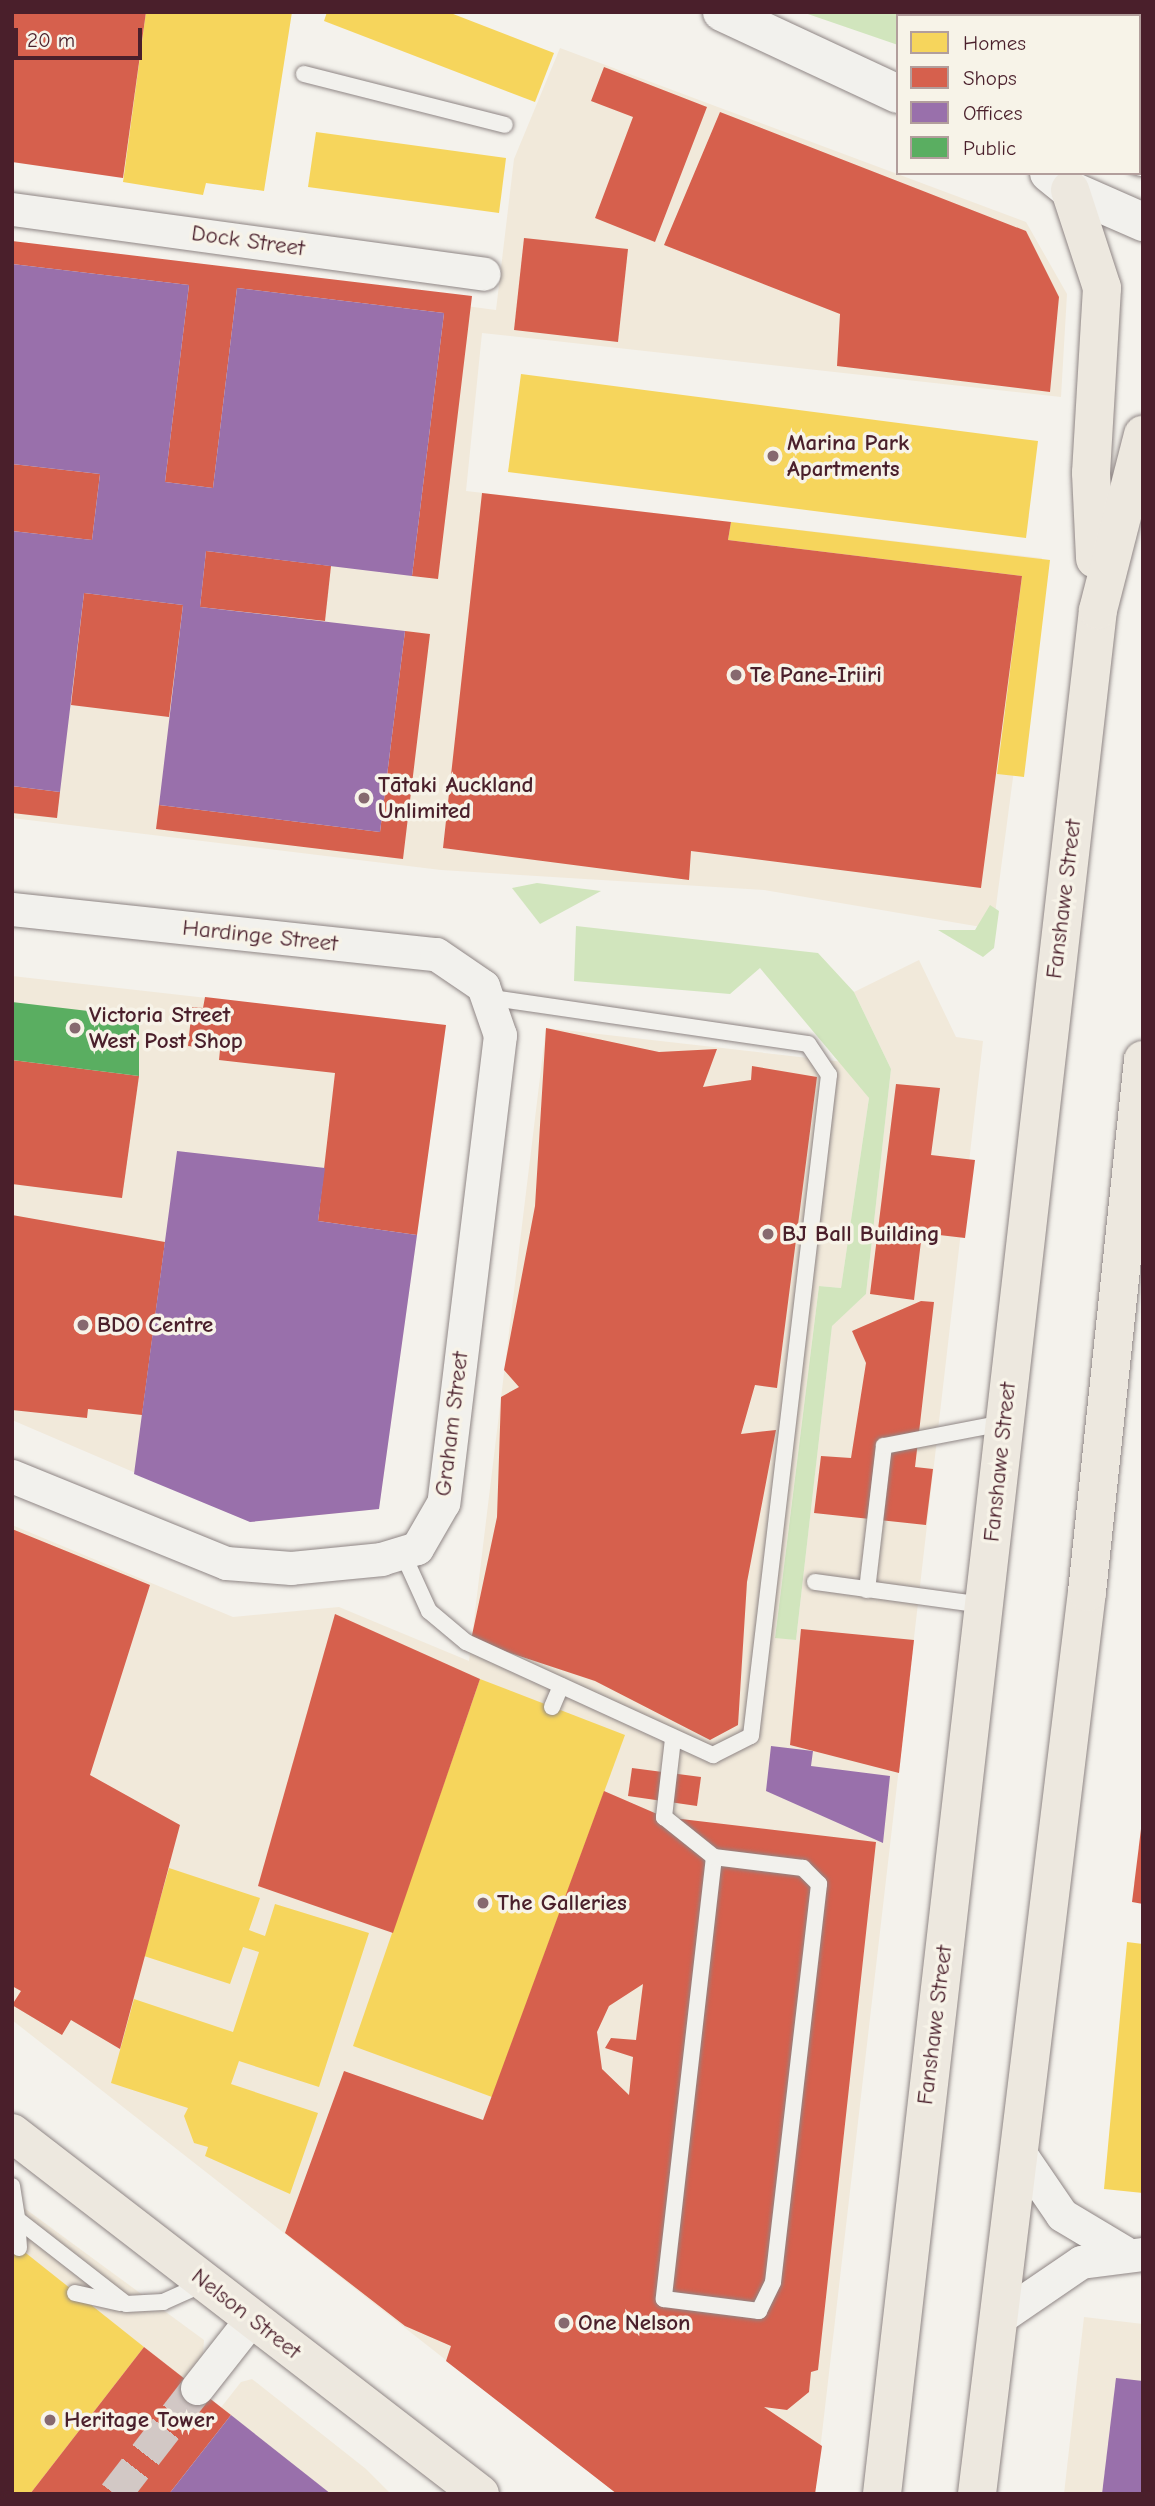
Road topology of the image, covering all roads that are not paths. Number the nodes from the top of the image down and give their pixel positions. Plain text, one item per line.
1 (722, 12) edge
2 (304, 74) dead end
3 (896, 93) edge
4 (505, 125) dead end
5 (1059, 182) edge
6 (12, 209) edge
7 (1143, 222) edge
8 (484, 274) dead end
9 (1143, 435) edge
10 (1098, 610) junction
11 (12, 909) edge
12 (491, 998) junction
13 (1143, 1060) edge
14 (1005, 1423) junction
15 (12, 1476) edge
16 (403, 1554) junction
17 (815, 1583) dead end
18 (867, 1590) junction
19 (984, 1605) junction
20 (561, 1686) junction
21 (552, 1707) dead end
22 (673, 1739) junction
23 (714, 1857) junction
24 (12, 2133) edge
25 (1019, 2152) junction
26 (12, 2186) edge
27 (17, 2219) junction
28 (19, 2248) dead end
29 (1133, 2253) edge
30 (205, 2283) junction
31 (75, 2293) dead end
32 (126, 2304) junction
33 (252, 2318) junction
34 (996, 2320) junction
35 (197, 2388) tunnel mouth
36 (480, 2494) edge
37 (882, 2494) edge
38 (977, 2494) edge

1 - 3 main road
2 - 4 lane
5 - 7 main road
5 - 10 main road
6 - 8 street, Dock Street
9 - 10 main road, Fanshawe Street
10 - 14 main road, Fanshawe Street
11 - 12 street, Hardinge Street
12 - 16 street, Graham Street
12 - 22 lane
13 - 25 main road
14 - 18 lane
14 - 19 main road, Fanshawe Street
15 - 16 street
16 - 20 lane
17 - 18 lane
18 - 19 lane
19 - 37 main road, Fanshawe Street
20 - 21 lane
20 - 22 lane
22 - 23 lane
23 - 23 lane
24 - 30 main road, Nelson Street
25 - 29 street
25 - 34 main road
26 - 27 lane
27 - 28 lane
27 - 32 lane
29 - 34 street
30 - 32 lane
30 - 33 main road, Nelson Street
31 - 32 lane
33 - 35 street
33 - 36 main road, Nelson Street
34 - 38 main road

